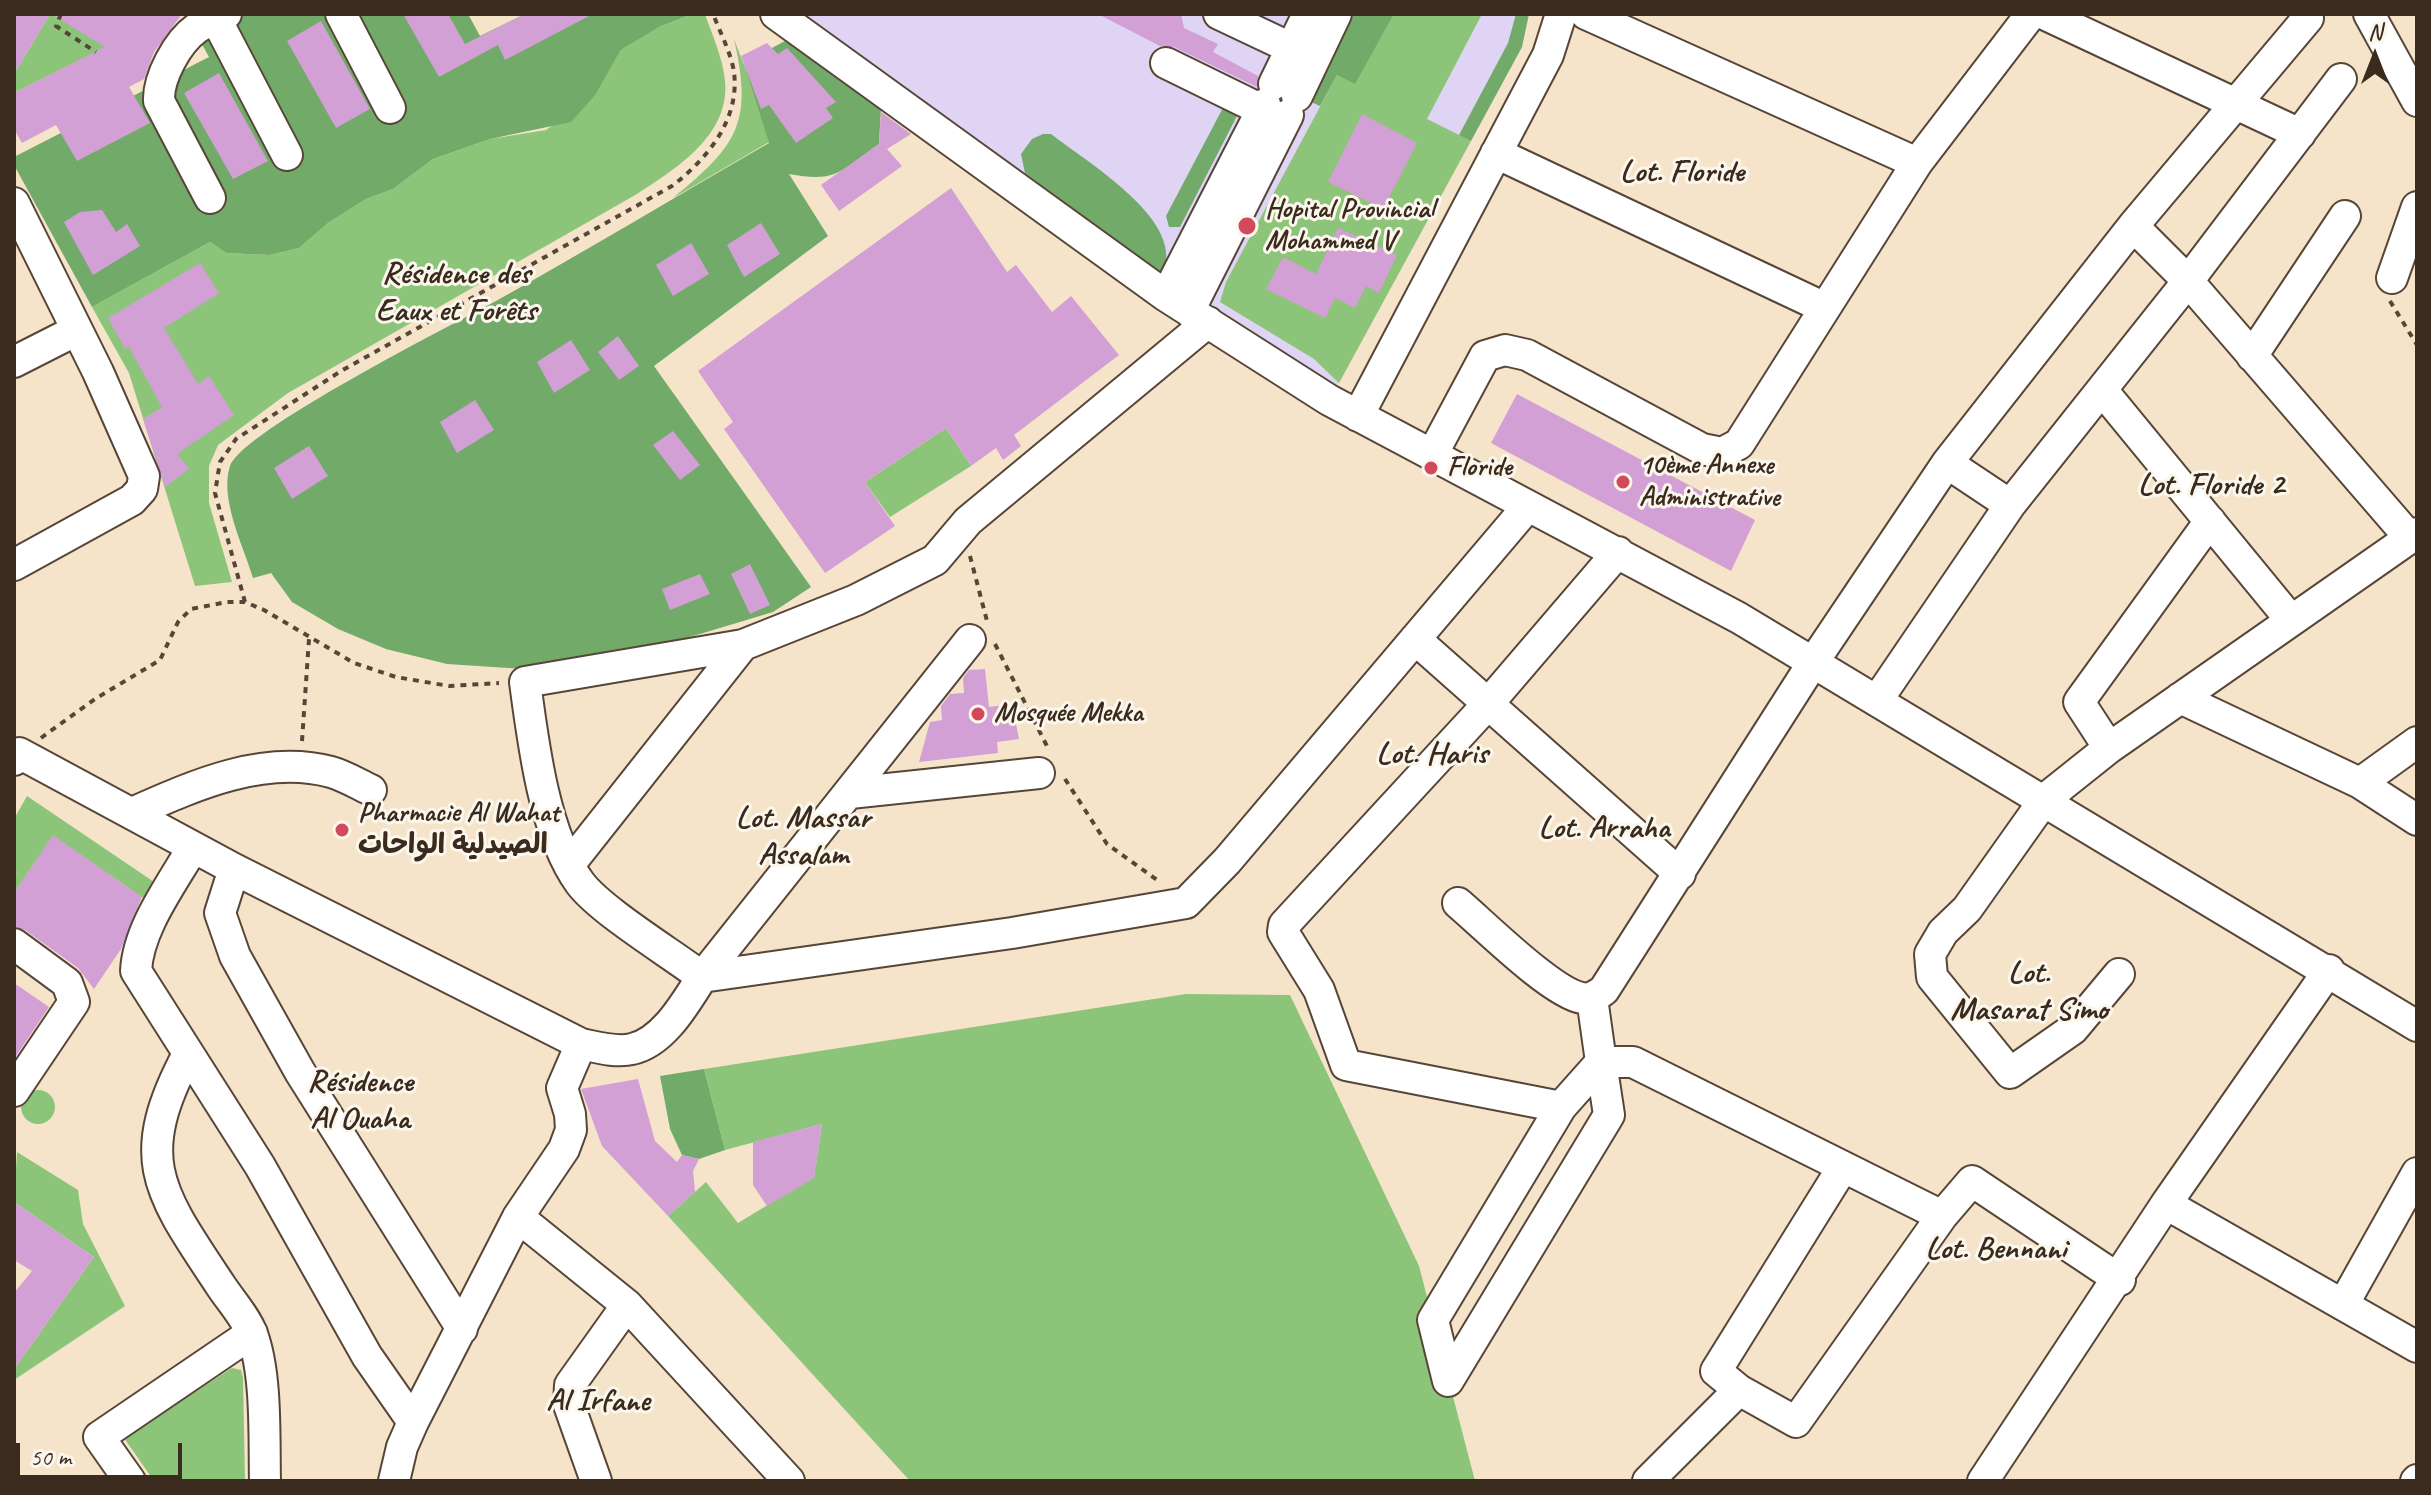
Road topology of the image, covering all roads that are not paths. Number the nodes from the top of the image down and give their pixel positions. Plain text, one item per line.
1 (341, 14) edge
2 (1219, 14) edge
3 (1308, 14) edge
4 (1336, 14) edge
5 (1561, 14) edge
6 (1586, 14) edge
7 (2031, 14) edge
8 (2044, 14) edge
9 (2369, 14) edge
10 (221, 16) edge
11 (783, 16) edge
12 (2308, 18) dead end
13 (1303, 54) junction
14 (1166, 63) dead end
15 (2341, 79) dead end
16 (2417, 101) edge
17 (1277, 102) junction
18 (2234, 103) junction
19 (390, 108) dead end
20 (2300, 134) junction
21 (1496, 153) junction
22 (287, 155) dead end
23 (1917, 163) junction
24 (210, 198) dead end
25 (14, 203) edge
26 (2417, 207) edge
27 (2345, 216) dead end
28 (2133, 226) junction
29 (2392, 278) road end
30 (2188, 281) junction
31 (1825, 308) junction
32 (1188, 310) junction
33 (77, 330) junction
34 (2252, 356) junction
35 (14, 362) edge
36 (2102, 390) junction
37 (1358, 416) junction
38 (1432, 455) junction
39 (1947, 463) junction
40 (2010, 505) junction
41 (1528, 506) junction
42 (2210, 521) junction
43 (2413, 535) edge
44 (1618, 552) junction
45 (14, 565) edge
46 (2290, 619) junction
47 (1415, 639) junction
48 (970, 640) dead end
49 (743, 645) junction
50 (1814, 661) junction
51 (2180, 698) junction
52 (1878, 699) junction
53 (1487, 705) junction
54 (2417, 742) edge
55 (2109, 748) junction
56 (16, 754) edge
57 (1050, 766) road end
58 (2360, 783) junction
59 (371, 790) dead end
60 (850, 793) junction
61 (2045, 799) junction
62 (132, 813) junction
63 (2417, 820) edge
64 (193, 847) junction
65 (569, 865) junction
66 (234, 869) junction
67 (1680, 874) junction
68 (1458, 903) dead end
69 (14, 944) edge
70 (2329, 970) junction
71 (2119, 974) dead end
72 (702, 977) junction
73 (1592, 998) junction
74 (2417, 1026) edge
75 (581, 1044) junction
76 (188, 1054) junction
77 (1601, 1062) junction
78 (14, 1091) edge
79 (1561, 1107) junction
80 (1843, 1167) junction
81 (2417, 1173) edge
82 (2166, 1204) junction
83 (1942, 1216) junction
84 (518, 1217) junction
85 (2120, 1280) junction
86 (627, 1305) junction
87 (2343, 1305) junction
88 (462, 1329) junction
89 (252, 1333) junction
90 (2417, 1347) edge
91 (1739, 1390) junction
92 (413, 1422) junction
93 (130, 1481) edge
94 (265, 1481) edge
95 (394, 1481) edge
96 (596, 1481) edge
97 (789, 1481) edge
98 (1648, 1481) edge
99 (1983, 1481) edge

1 - 19 street
2 - 13 street
3 - 13 street
4 - 13 street
5 - 21 street
6 - 23 street
7 - 23 street
8 - 18 street
9 - 16 street
10 - 22 street
10 - 24 street
11 - 32 street
12 - 18 street
13 - 17 street
14 - 17 street
15 - 20 street
17 - 32 street
18 - 20 street
18 - 28 street
20 - 30 street
21 - 31 street
21 - 37 street
23 - 31 street
25 - 33 street
26 - 29 street
27 - 34 street
28 - 30 street
28 - 39 street
30 - 34 street
30 - 36 street
31 - 38 street
32 - 37 street
32 - 49 street
33 - 35 street
33 - 45 street
34 - 43 street
36 - 40 street
36 - 42 street
37 - 38 street
38 - 41 street
39 - 40 street
39 - 50 street
40 - 52 street
41 - 44 street
41 - 47 street
42 - 46 street
42 - 55 street
43 - 46 street
44 - 50 street
44 - 53 street
46 - 51 street
47 - 53 street
47 - 72 street
48 - 60 street
49 - 65 street
49 - 65 street
50 - 52 street
50 - 67 street
51 - 55 street
51 - 58 street
52 - 61 street
53 - 67 street
53 - 79 street
54 - 58 street
55 - 61 street
56 - 62 street
57 - 60 street
58 - 63 street
59 - 62 street
60 - 72 street
61 - 70 street
61 - 71 street
62 - 64 street
64 - 66 street
64 - 76 street
65 - 72 street
66 - 75 street
66 - 88 street
67 - 73 street
68 - 73 street
69 - 78 street
70 - 74 street
70 - 82 street
72 - 75 street
73 - 77 street
75 - 84 street
76 - 89 street
76 - 92 street
77 - 79 street
77 - 79 street
77 - 80 street
80 - 83 street
80 - 91 street
81 - 87 street
82 - 85 street
82 - 87 street
83 - 85 street
83 - 91 street
84 - 86 street
84 - 88 street
85 - 99 street
86 - 96 street
86 - 97 street
87 - 90 street
88 - 92 street
89 - 93 street
89 - 94 street
91 - 98 street
92 - 95 street

